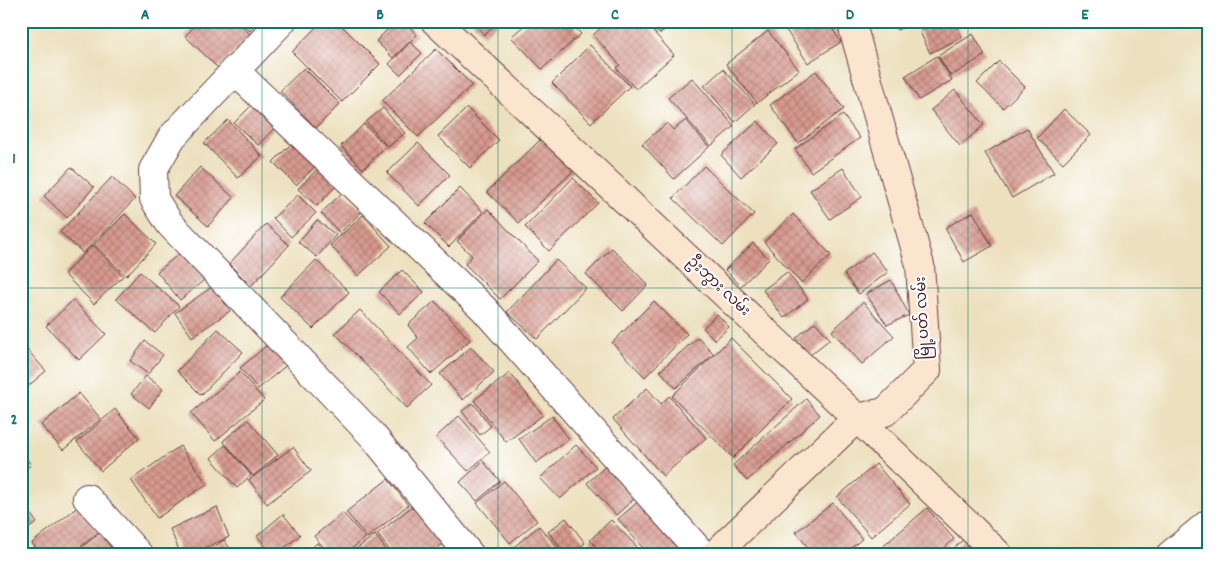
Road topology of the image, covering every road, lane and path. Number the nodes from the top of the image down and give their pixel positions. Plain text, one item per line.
1 (282, 21) edge
2 (435, 21) edge
3 (851, 21) edge
4 (234, 70) junction
5 (857, 418) junction
6 (87, 498) dead end
7 (1209, 523) edge
8 (139, 555) edge
9 (470, 555) edge
10 (703, 555) edge
11 (714, 555) edge
12 (999, 555) edge
13 (1170, 555) edge

1 - 4 street
2 - 5 street, ဦးဘွား လမ်း
3 - 5 street, မြို့ပတ် လမ်း
4 - 9 street
4 - 10 street
5 - 11 street
5 - 12 street, ဦးဘွား လမ်း
6 - 8 street
7 - 13 street

